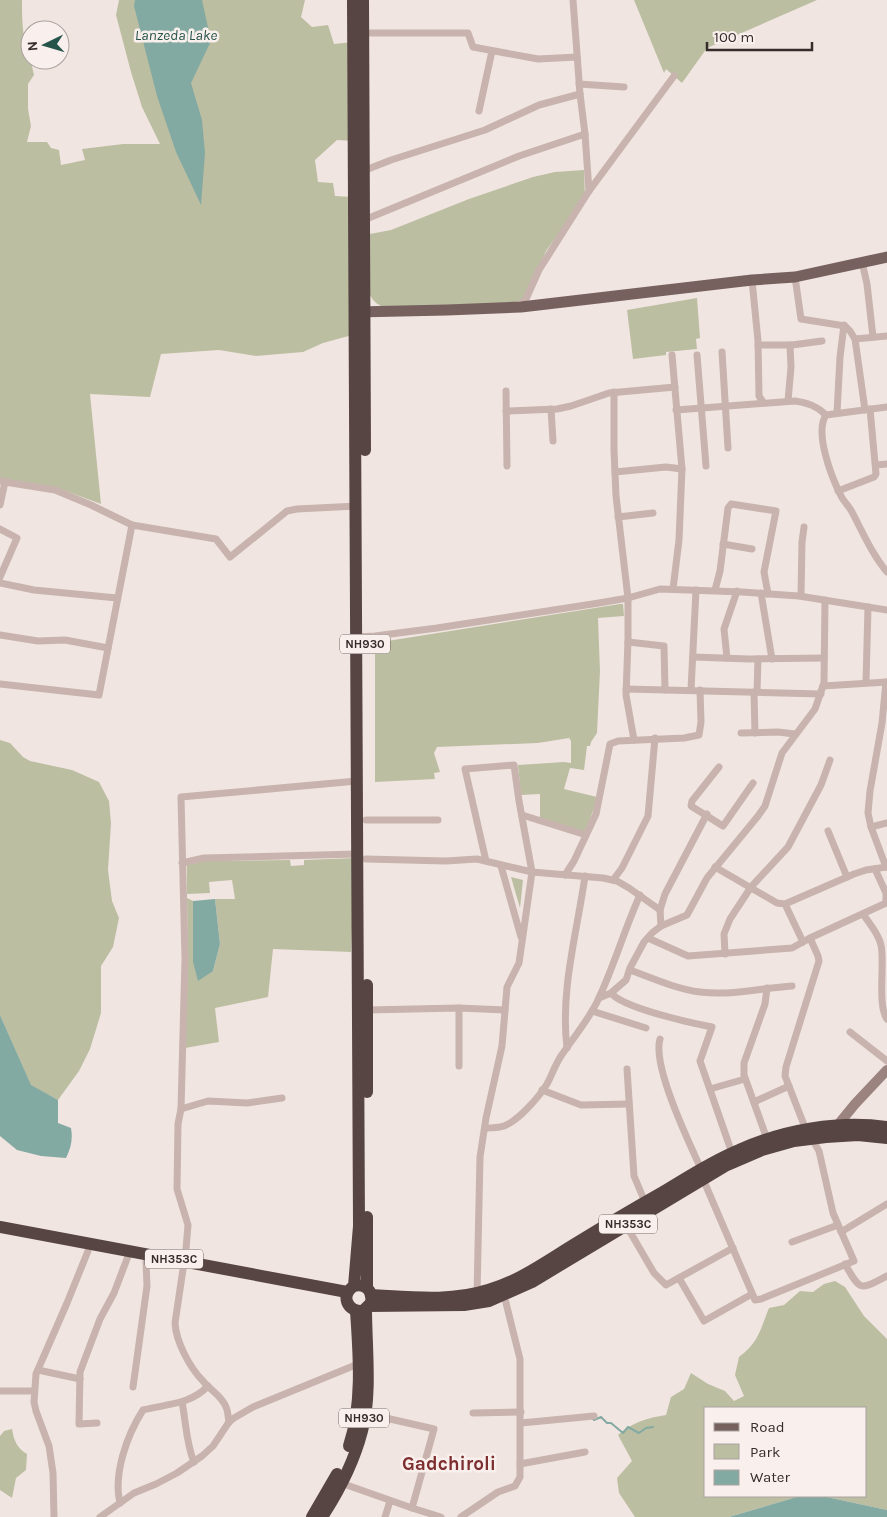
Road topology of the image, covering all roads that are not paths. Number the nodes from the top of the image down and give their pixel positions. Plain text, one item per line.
1 (354, 0) edge
2 (362, 0) edge
3 (573, 0) edge
4 (358, 32) junction
5 (492, 51) junction
6 (577, 57) junction
7 (674, 76) dead end
8 (579, 84) junction
9 (624, 88) dead end
10 (580, 94) junction
11 (480, 110) dead end
12 (585, 134) junction
13 (363, 171) junction
14 (589, 191) junction
15 (363, 220) junction
16 (887, 257) edge
17 (862, 262) junction
18 (795, 277) junction
19 (752, 280) junction
20 (516, 307) junction
21 (359, 312) junction
22 (844, 326) junction
23 (887, 336) edge
24 (873, 337) junction
25 (855, 339) junction
26 (822, 341) dead end
27 (758, 345) junction
28 (790, 345) junction
29 (722, 352) dead end
30 (672, 355) dead end
31 (697, 355) dead end
32 (674, 387) junction
33 (506, 391) dead end
34 (614, 392) junction
35 (788, 401) junction
36 (763, 402) junction
37 (725, 406) junction
38 (887, 406) edge
39 (702, 408) junction
40 (551, 409) junction
41 (867, 409) junction
42 (676, 410) junction
43 (506, 411) junction
44 (838, 413) junction
45 (826, 415) junction
46 (553, 441) dead end
47 (728, 448) dead end
48 (887, 464) edge
49 (876, 465) junction
50 (507, 466) dead end
51 (706, 466) dead end
52 (682, 469) junction
53 (615, 472) junction
54 (3, 482) edge
55 (838, 491) junction
56 (0, 505) edge
57 (356, 506) junction
58 (653, 512) dead end
59 (618, 517) junction
60 (132, 525) junction
61 (804, 527) dead end
62 (0, 529) edge
63 (723, 544) junction
64 (752, 549) dead end
65 (885, 568) edge
66 (0, 577) edge
67 (0, 583) edge
68 (673, 589) junction
69 (696, 590) junction
70 (716, 590) junction
71 (737, 591) junction
72 (764, 593) junction
73 (801, 596) junction
74 (117, 598) junction
75 (628, 598) junction
76 (825, 600) junction
77 (868, 607) junction
78 (887, 610) edge
79 (0, 635) edge
80 (361, 637) junction
81 (628, 642) junction
82 (108, 648) junction
83 (693, 657) junction
84 (726, 658) junction
85 (824, 658) junction
86 (758, 659) junction
87 (772, 659) junction
88 (866, 682) junction
89 (887, 682) edge
90 (0, 684) edge
91 (823, 686) junction
92 (626, 689) junction
93 (664, 690) junction
94 (691, 690) junction
95 (700, 690) junction
96 (756, 692) junction
97 (821, 694) junction
98 (741, 733) dead end
99 (754, 733) junction
100 (795, 734) junction
101 (655, 738) junction
102 (634, 740) junction
103 (830, 760) dead end
104 (719, 767) dead end
105 (358, 781) junction
106 (753, 783) dead end
107 (707, 814) junction
108 (522, 815) junction
109 (366, 820) junction
110 (438, 820) dead end
111 (887, 823) edge
112 (871, 827) junction
113 (828, 831) dead end
114 (586, 835) junction
115 (362, 857) junction
116 (486, 861) junction
117 (182, 863) junction
118 (501, 866) junction
119 (715, 867) junction
120 (886, 867) edge
121 (875, 869) junction
122 (532, 872) junction
123 (565, 875) junction
124 (585, 876) junction
125 (847, 877) junction
126 (613, 880) junction
127 (751, 887) junction
128 (640, 895) junction
129 (785, 904) junction
130 (660, 910) junction
131 (863, 914) junction
132 (661, 926) junction
133 (648, 938) junction
134 (810, 938) junction
135 (522, 940) junction
136 (803, 942) junction
137 (884, 943) edge
138 (725, 954) junction
139 (630, 970) junction
140 (792, 986) dead end
141 (767, 988) junction
142 (611, 993) junction
143 (599, 998) junction
144 (459, 1008) junction
145 (367, 1010) junction
146 (505, 1010) junction
147 (592, 1012) junction
148 (887, 1019) edge
149 (646, 1028) dead end
150 (850, 1032) dead end
151 (660, 1039) dead end
152 (567, 1048) junction
153 (887, 1062) edge
154 (458, 1066) dead end
155 (627, 1069) dead end
156 (887, 1070) edge
157 (745, 1078) junction
158 (789, 1086) junction
159 (710, 1089) junction
160 (542, 1090) junction
161 (282, 1098) dead end
162 (754, 1102) junction
163 (629, 1104) junction
164 (181, 1109) junction
165 (837, 1126) junction
166 (887, 1127) edge
167 (484, 1128) junction
168 (809, 1134) junction
169 (887, 1138) edge
170 (767, 1140) junction
171 (732, 1153) junction
172 (702, 1174) junction
173 (645, 1202) junction
174 (887, 1204) edge
175 (626, 1225) junction
176 (838, 1225) junction
177 (0, 1227) edge
178 (841, 1232) junction
179 (0, 1235) edge
180 (792, 1242) dead end
181 (733, 1248) junction
182 (88, 1251) junction
183 (129, 1255) junction
184 (146, 1262) junction
185 (845, 1264) junction
186 (184, 1265) junction
187 (887, 1276) edge
188 (679, 1278) junction
189 (752, 1294) junction
190 (504, 1295) junction
191 (360, 1298) junction
192 (478, 1298) junction
193 (358, 1364) junction
194 (38, 1370) junction
195 (80, 1379) junction
196 (208, 1386) junction
197 (133, 1387) dead end
198 (0, 1391) edge
199 (34, 1391) junction
200 (182, 1402) junction
201 (361, 1412) junction
202 (521, 1412) junction
203 (473, 1413) dead end
204 (594, 1416) dead end
205 (229, 1422) junction
206 (521, 1422) junction
207 (97, 1424) dead end
208 (585, 1452) dead end
209 (194, 1462) junction
210 (520, 1464) junction
211 (341, 1484) junction
212 (390, 1501) junction
213 (120, 1503) junction
214 (412, 1508) junction
215 (54, 1517) edge
216 (101, 1517) edge
217 (312, 1517) edge
218 (322, 1517) edge
219 (385, 1517) edge
220 (441, 1517) edge
221 (461, 1517) edge

1 - 4 highway, NH930
2 - 4 highway, NH930
3 - 6 street
4 - 5 street
4 - 13 highway, NH930
4 - 21 highway, NH930
5 - 6 street
5 - 11 street
6 - 8 street
7 - 14 street
8 - 9 street
8 - 10 street
10 - 12 street
10 - 13 street
12 - 14 street
12 - 15 street
13 - 15 highway, NH930
14 - 20 street
15 - 21 highway, NH930
16 - 17 main road
17 - 18 main road
17 - 24 street
18 - 19 main road
18 - 22 street
19 - 20 main road
19 - 27 street
20 - 21 main road
21 - 57 highway, NH930
21 - 80 highway, NH930
22 - 25 street
22 - 44 street
23 - 24 street
24 - 25 street
25 - 41 street
26 - 28 street
27 - 28 street
27 - 36 street
28 - 35 street
29 - 37 street
30 - 32 street
31 - 39 street
32 - 34 street
32 - 42 street
33 - 43 street
34 - 40 street
34 - 53 street
35 - 36 street
35 - 45 street
36 - 37 street
37 - 39 street
37 - 47 street
38 - 41 street
39 - 42 street
39 - 51 street
40 - 43 street
40 - 46 street
41 - 44 street
41 - 49 street
42 - 52 street
43 - 50 street
44 - 45 street
45 - 55 street
48 - 49 street
49 - 55 street
52 - 53 street
52 - 68 street
53 - 59 street
54 - 56 street
54 - 60 street
55 - 65 street
57 - 60 street
57 - 80 highway, NH930
58 - 59 street
59 - 75 street
60 - 74 street
61 - 73 street
62 - 66 street
63 - 64 street
63 - 70 street
63 - 72 street
67 - 74 street
68 - 69 street
68 - 75 street
69 - 70 street
69 - 83 street
70 - 71 street
71 - 72 street
71 - 84 street
72 - 73 street
72 - 87 street
73 - 76 street
74 - 82 street
75 - 80 street
75 - 81 street
76 - 77 street
76 - 85 street
77 - 78 street
77 - 88 street
79 - 82 street
80 - 105 highway, NH930
80 - 109 highway, NH930
81 - 92 street
81 - 93 street
82 - 90 street
83 - 84 street
83 - 94 street
84 - 86 street
85 - 87 street
85 - 91 street
86 - 87 street
86 - 96 street
88 - 89 street
88 - 91 street
89 - 112 street
91 - 97 street
92 - 93 street
92 - 102 street
93 - 94 street
94 - 95 street
95 - 96 street
95 - 101 street
96 - 97 street
96 - 99 street
97 - 100 street
98 - 99 street
99 - 100 street
100 - 119 street
101 - 102 street
101 - 126 street
102 - 114 street
103 - 127 street
104 - 107 street
105 - 115 highway, NH930
105 - 117 street
106 - 107 street
107 - 130 street
108 - 114 street
108 - 116 street
108 - 122 street
109 - 110 street
109 - 115 highway, NH930
111 - 112 street
112 - 120 street
113 - 125 street
114 - 123 street
115 - 116 street
115 - 117 street
115 - 145 highway, NH930
115 - 191 highway, NH930
116 - 118 street
117 - 164 street
118 - 122 street
118 - 135 street
119 - 127 street
119 - 132 street
120 - 121 street
121 - 125 street
121 - 131 street
122 - 123 street
122 - 135 street
123 - 124 street
124 - 126 street
124 - 152 street
125 - 129 street
126 - 128 street
127 - 129 street
127 - 138 street
128 - 130 street
128 - 143 street
129 - 136 street
130 - 132 street
131 - 134 street
131 - 137 street
132 - 133 street
133 - 138 street
133 - 139 street
134 - 136 street
134 - 158 street
135 - 146 street
136 - 138 street
137 - 148 street
139 - 141 street
139 - 142 street
140 - 141 street
141 - 157 street
142 - 143 street
142 - 159 street
143 - 147 street
144 - 145 street
144 - 146 street
144 - 154 street
145 - 191 highway, NH930
146 - 167 street
147 - 149 street
147 - 152 street
150 - 153 street
151 - 172 street
152 - 160 street
155 - 163 street
156 - 165 street
157 - 159 street
157 - 162 street
158 - 162 street
158 - 168 street
159 - 171 street
160 - 163 street
160 - 167 street
161 - 164 street
162 - 170 street
163 - 173 street
164 - 186 street
165 - 166 highway, NH353C
165 - 168 highway, NH353C
167 - 192 street
168 - 169 highway, NH353C
168 - 170 highway, NH353C
168 - 172 highway, NH353C
168 - 176 street
170 - 171 highway, NH353C
171 - 172 highway, NH353C
172 - 173 highway, NH353C
172 - 175 highway, NH353C
172 - 181 street
173 - 192 highway, NH353C
174 - 178 street
175 - 188 street
175 - 190 highway, NH353C
176 - 178 street
176 - 180 street
177 - 183 highway, NH353C
178 - 185 street
179 - 182 highway, NH353C
181 - 188 street
181 - 189 street
182 - 183 highway, NH353C
182 - 194 street
183 - 184 highway, NH353C
183 - 186 highway, NH353C
183 - 195 street
184 - 186 highway, NH353C
184 - 197 street
185 - 187 street
185 - 189 street
186 - 191 highway, NH353C
186 - 196 street
188 - 189 street
190 - 192 highway, NH353C
190 - 202 street
191 - 192 highway, NH353C
191 - 193 highway, NH930
191 - 201 highway, NH930
193 - 201 highway, NH930
193 - 205 street
194 - 195 street
194 - 199 street
195 - 207 street
196 - 200 street
196 - 205 street
198 - 199 street
199 - 215 street
200 - 209 street
200 - 213 street
201 - 211 highway, NH930
201 - 214 street
201 - 217 highway, NH930
202 - 203 street
202 - 206 street
204 - 206 street
205 - 209 street
206 - 210 street
208 - 210 street
209 - 213 street
210 - 221 street
211 - 212 street
211 - 218 highway, NH930
212 - 214 street
212 - 219 street
213 - 216 street
214 - 220 street

